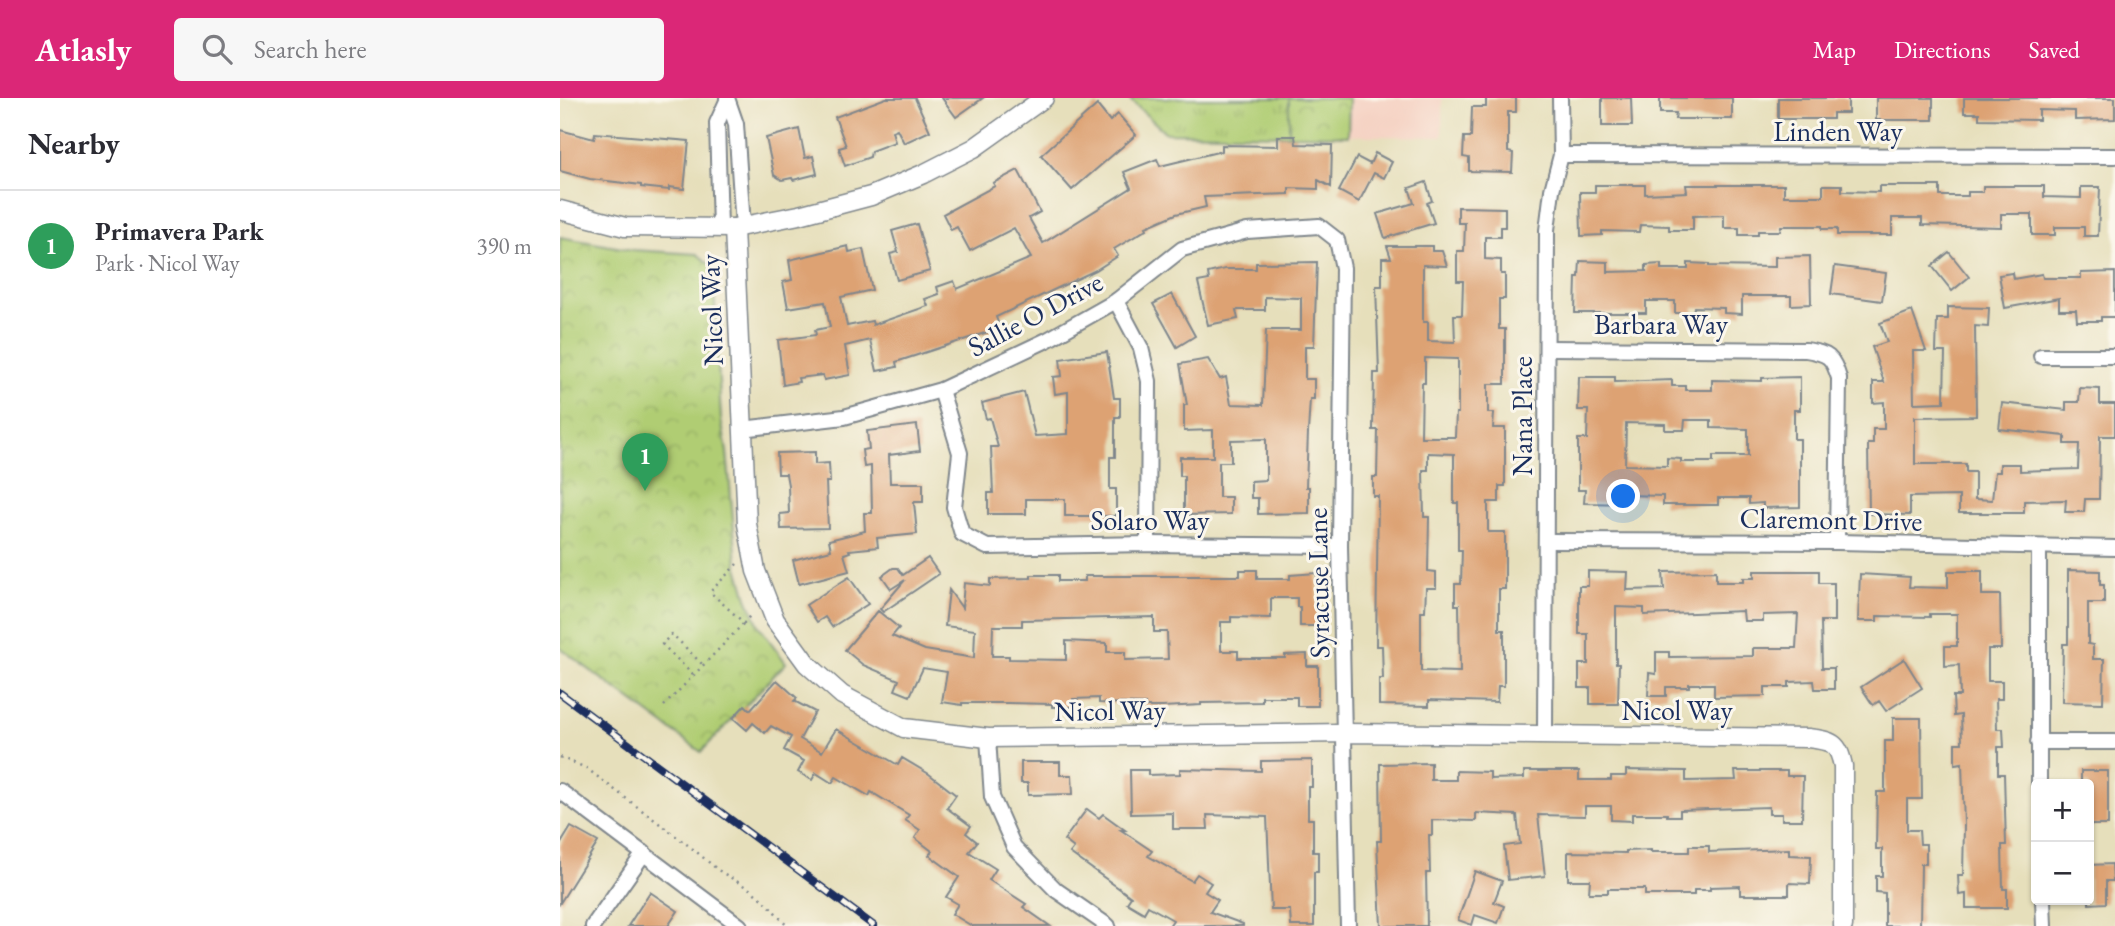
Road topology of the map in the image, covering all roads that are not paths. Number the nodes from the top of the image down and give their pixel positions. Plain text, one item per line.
1 (1044, 98) edge
2 (1560, 98) edge
3 (727, 99) edge
4 (1561, 155) junction
5 (2115, 156) edge
6 (560, 210) edge
7 (733, 227) junction
8 (1337, 240) joint
9 (1116, 301) junction
10 (1547, 348) junction
11 (2041, 356) dead end
12 (2115, 356) edge
13 (941, 390) junction
14 (742, 429) junction
15 (1546, 541) junction
16 (1837, 542) junction
17 (1149, 544) junction
18 (1340, 546) junction
19 (2039, 548) junction
20 (2115, 548) edge
21 (1345, 733) junction
22 (1545, 735) junction
23 (988, 738) junction
24 (2038, 742) junction
25 (2115, 742) edge
26 (2039, 779) edge
27 (560, 791) edge
28 (644, 853) junction
29 (2043, 905) edge
30 (593, 926) edge
31 (740, 926) edge
32 (1108, 926) edge
33 (1348, 926) edge
34 (1843, 926) edge
35 (2044, 926) edge

1 - 7 street
2 - 4 street, Nana Place
3 - 7 street, Nicol Way
3 - 7 street, Nicol Way
4 - 5 street, Linden Way
4 - 10 street, Nana Place
6 - 7 street
7 - 14 street, Nicol Way
8 - 9 street, Sallie O Drive
8 - 18 street, Syracuse Lane
9 - 13 street, Sallie O Drive
9 - 17 street
10 - 15 street, Nana Place
10 - 16 street, Barbara Way
11 - 12 street
13 - 14 street, Sallie O Drive
13 - 17 street, Solaro Way
14 - 23 street, Nicol Way
15 - 16 street, Claremont Drive
15 - 22 street, Nana Place
16 - 19 street, Claremont Drive
17 - 18 street, Solaro Way
18 - 21 street, Syracuse Lane
19 - 20 street, Claremont Drive
19 - 24 street
21 - 22 street, Nicol Way
21 - 23 street, Nicol Way
21 - 33 street, Syracuse Lane
22 - 34 street, Nicol Way
23 - 32 street
24 - 25 street
24 - 26 street
27 - 28 street
28 - 30 street
28 - 31 street
29 - 35 street

